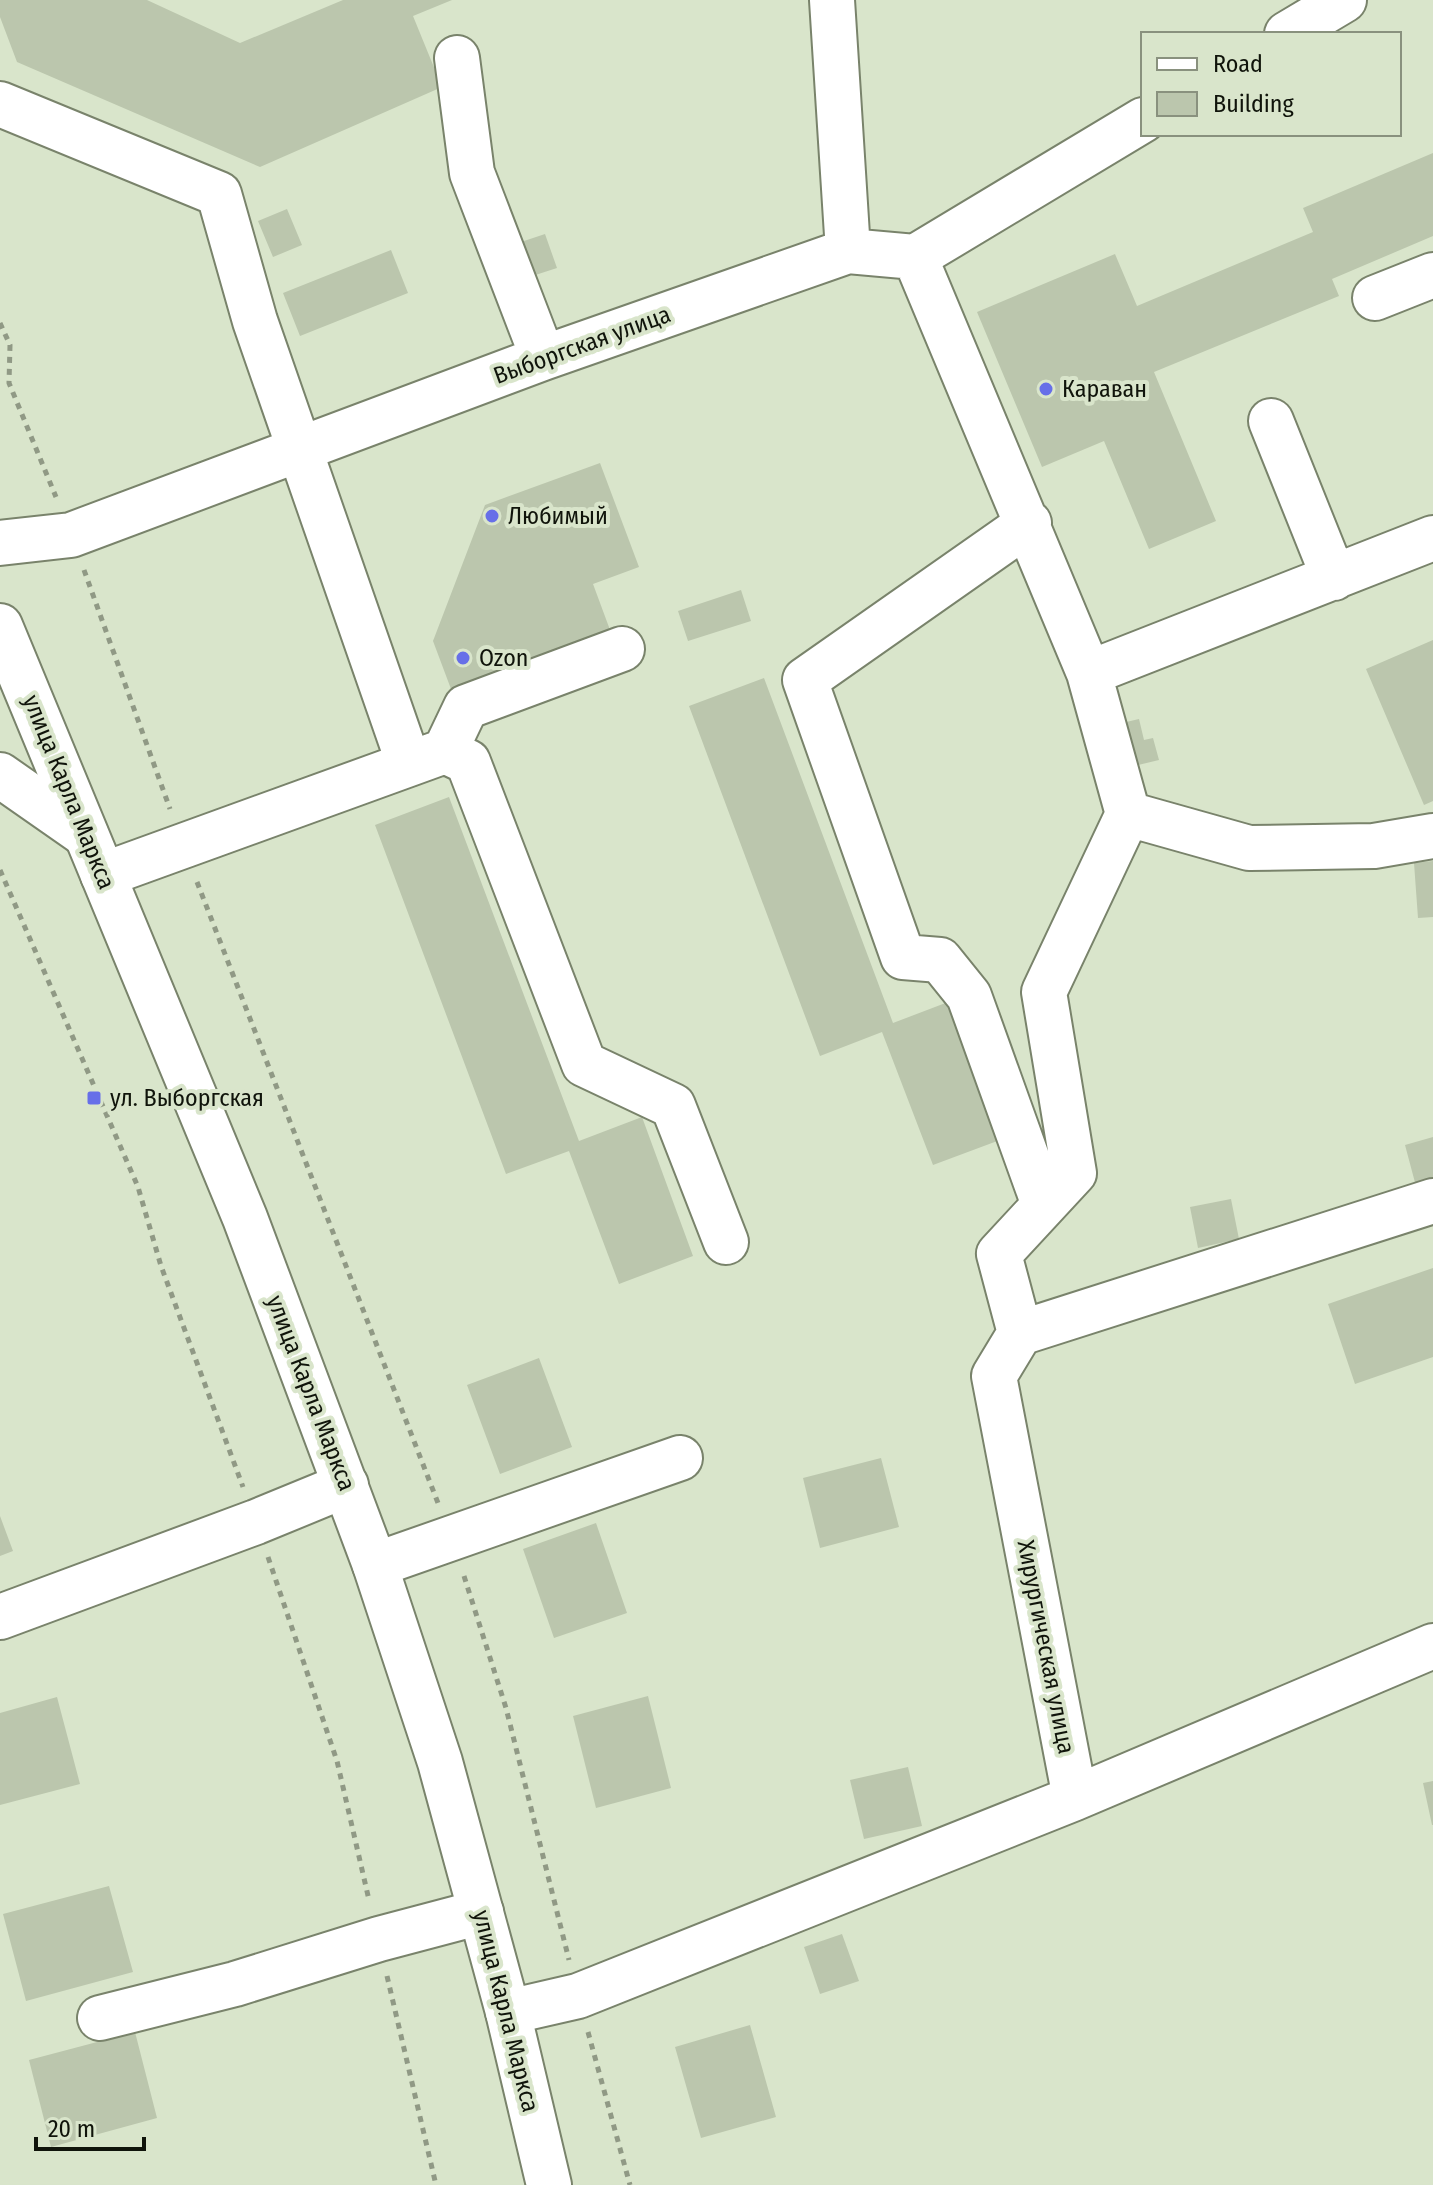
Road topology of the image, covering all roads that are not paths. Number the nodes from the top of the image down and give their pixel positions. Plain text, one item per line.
1 (832, 0) edge
2 (1344, 0) edge
3 (1290, 32) edge
4 (457, 58) dead end
5 (0, 104) edge
6 (1141, 121) edge
7 (848, 251) junction
8 (915, 257) junction
9 (1433, 275) edge
10 (1375, 298) dead end
11 (543, 358) junction
12 (1271, 421) dead end
13 (298, 450) junction
14 (1029, 523) junction
15 (1433, 538) edge
16 (0, 543) edge
17 (1334, 578) junction
18 (0, 626) edge
19 (622, 649) dead end
20 (1089, 673) junction
21 (427, 758) junction
22 (0, 775) edge
23 (1128, 814) junction
24 (1433, 836) edge
25 (94, 855) junction
26 (1433, 1201) edge
27 (1044, 1205) junction
28 (726, 1242) dead end
29 (1020, 1333) junction
30 (680, 1458) dead end
31 (346, 1485) junction
32 (375, 1565) junction
33 (0, 1617) edge
34 (1433, 1646) edge
35 (1075, 1798) junction
36 (481, 1912) junction
37 (508, 2012) junction
38 (100, 2018) dead end
39 (549, 2185) edge

1 - 7 main road
2 - 3 main road
4 - 11 main road
5 - 13 main road
6 - 8 main road
7 - 8 main road, Выборгская улица
7 - 11 main road, Выборгская улица
8 - 14 main road
9 - 10 main road
11 - 13 main road, Выборгская улица
12 - 17 main road
13 - 16 main road, Выборгская улица
13 - 21 main road
14 - 20 main road
14 - 27 main road
15 - 17 main road
17 - 20 main road
18 - 25 main road, улица Карла Маркса
19 - 21 main road
20 - 23 main road
21 - 25 main road
21 - 28 main road
22 - 25 main road
23 - 24 main road
23 - 27 main road
25 - 31 main road, улица Карла Маркса
26 - 29 main road
27 - 29 main road
29 - 35 main road, Хирургическая улица
30 - 32 main road
31 - 32 main road, улица Карла Маркса
31 - 33 main road
32 - 36 main road, улица Карла Маркса
34 - 35 main road
35 - 37 main road
36 - 37 main road, улица Карла Маркса
36 - 38 main road
37 - 39 main road, улица Карла Маркса

